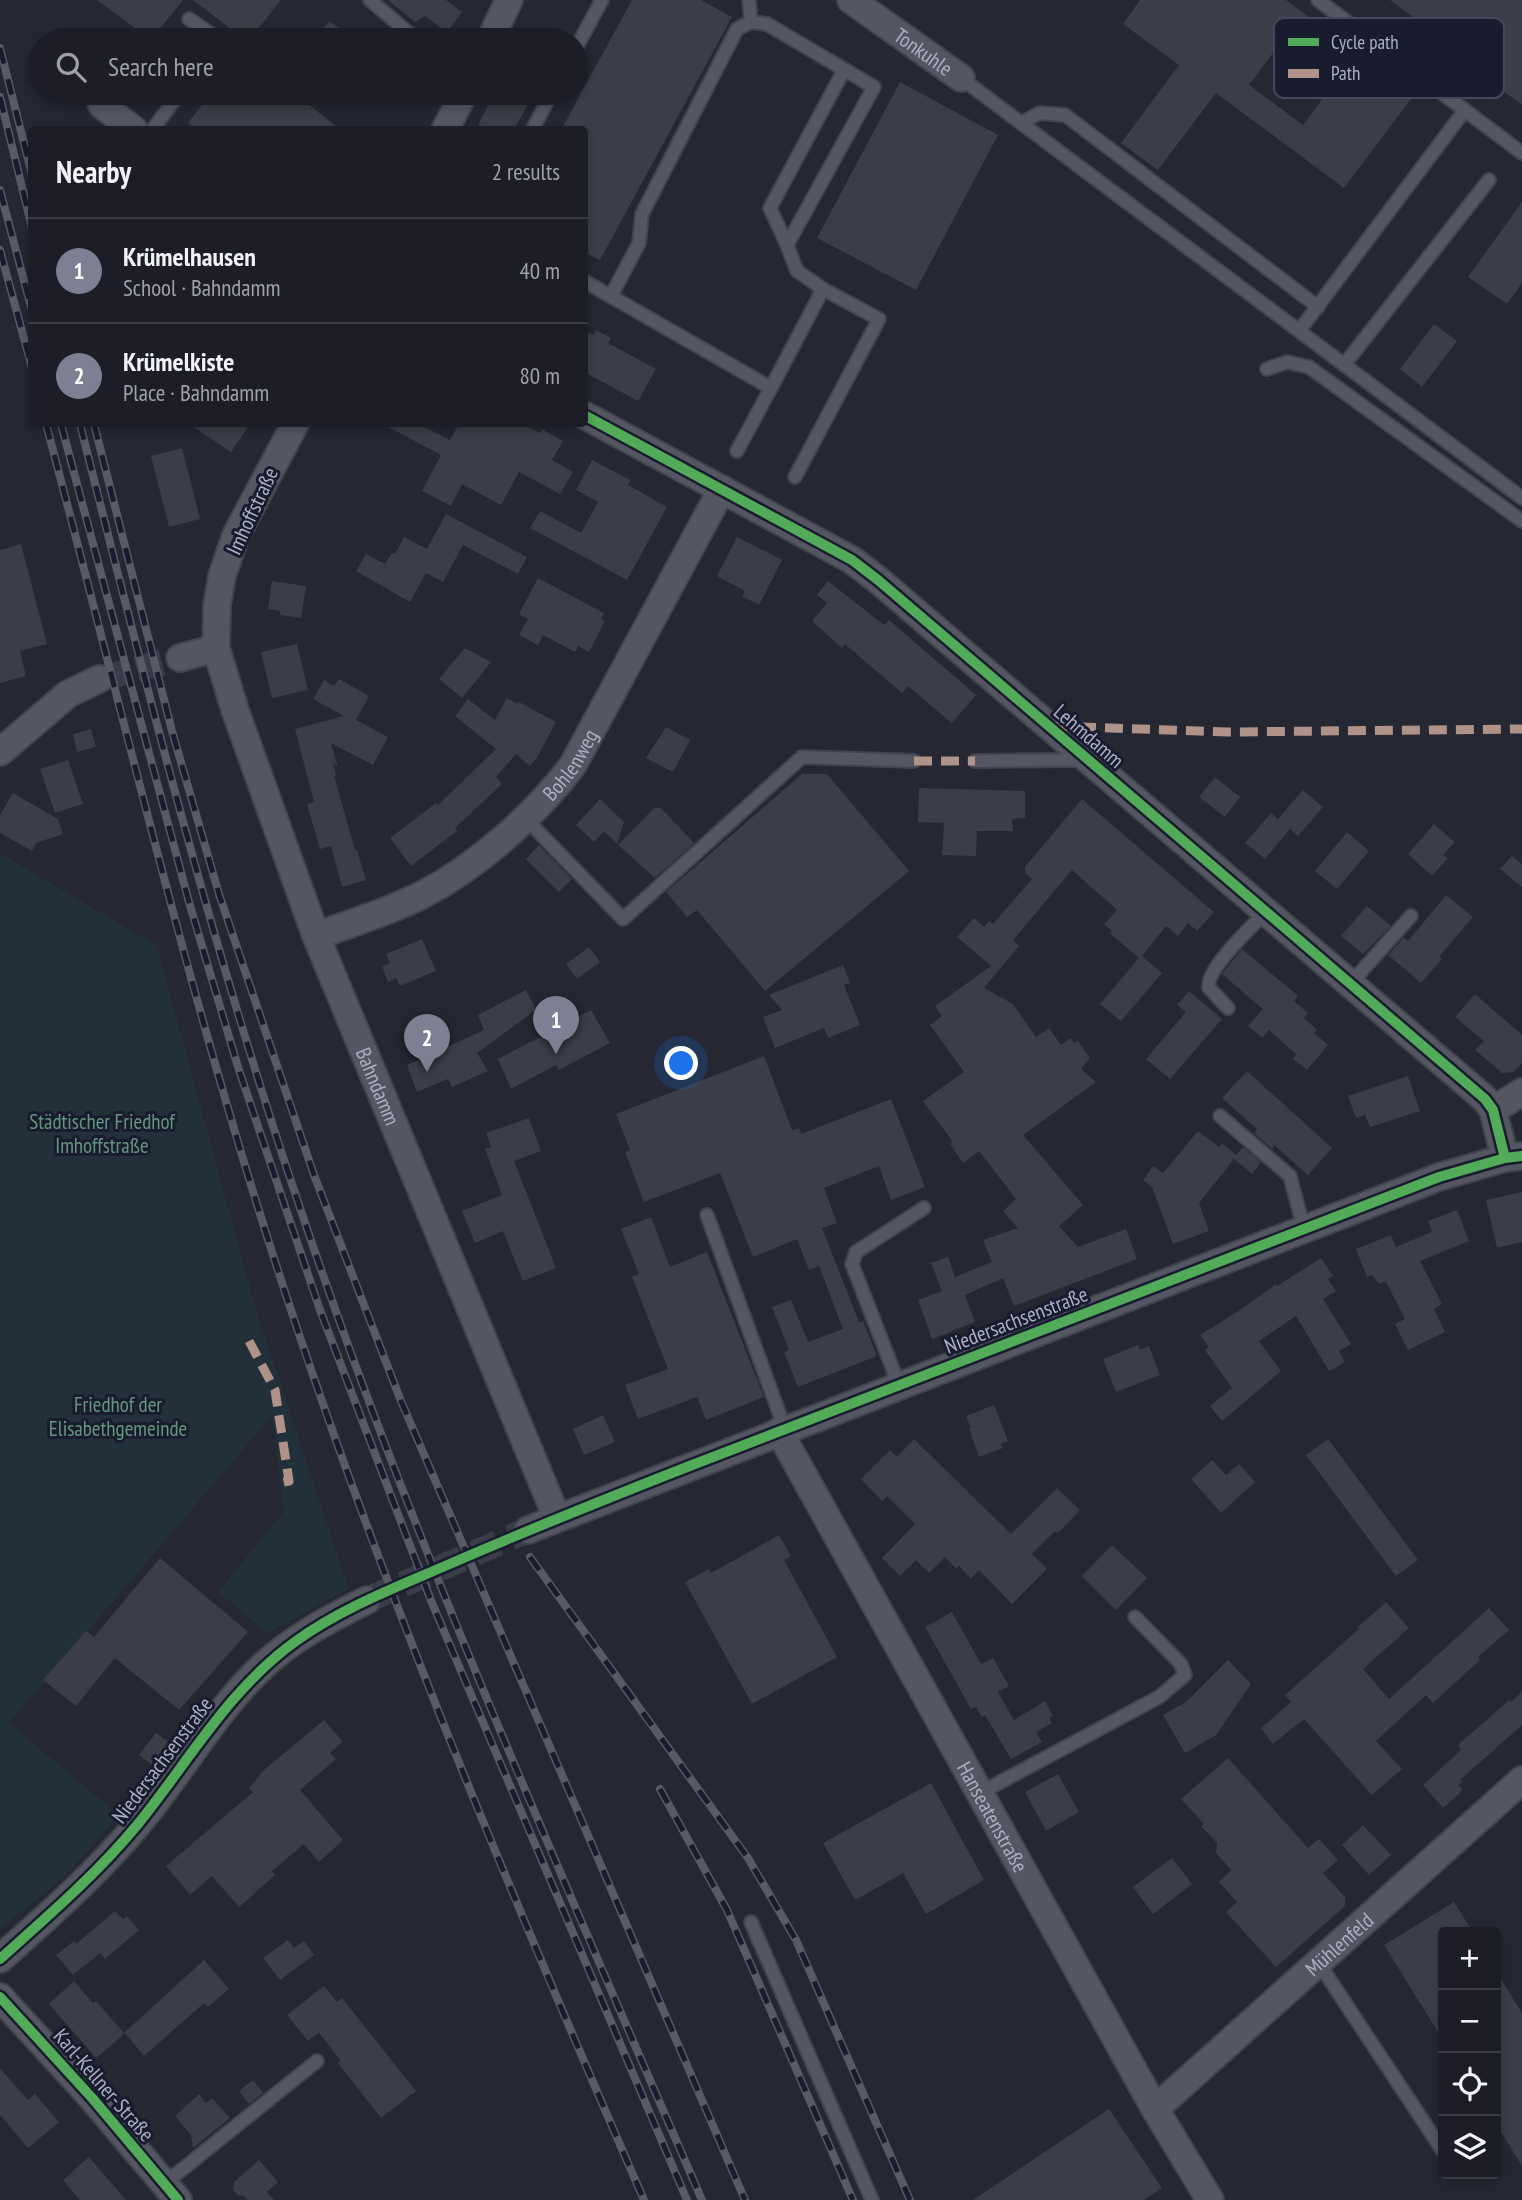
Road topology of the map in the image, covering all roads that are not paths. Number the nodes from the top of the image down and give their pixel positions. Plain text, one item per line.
1 (370, 0) edge
2 (509, 0) edge
3 (602, 0) edge
4 (749, 0) edge
5 (851, 0) edge
6 (1318, 0) edge
7 (1342, 18) edge
8 (190, 19) dead end
9 (751, 22) junction
10 (203, 28) edge
11 (403, 28) edge
12 (495, 28) edge
13 (587, 28) edge
14 (844, 69) junction
15 (961, 78) joint
16 (1449, 98) edge
17 (102, 105) edge
18 (171, 105) edge
19 (458, 105) edge
20 (546, 105) edge
21 (1465, 110) junction
22 (1021, 123) junction
23 (129, 126) edge
24 (155, 126) edge
25 (447, 126) edge
26 (534, 126) edge
27 (1522, 153) edge
28 (1489, 180) dead end
29 (786, 245) junction
30 (588, 283) edge
31 (823, 289) junction
32 (611, 296) junction
33 (1318, 307) junction
34 (1299, 331) junction
35 (1345, 365) junction
36 (1267, 369) dead end
37 (771, 388) junction
38 (588, 417) edge
39 (293, 427) edge
40 (737, 451) dead end
41 (795, 477) dead end
42 (722, 489) junction
43 (1522, 498) edge
44 (1522, 521) edge
45 (216, 648) junction
46 (180, 657) tunnel mouth
47 (99, 679) tunnel mouth
48 (0, 752) edge
49 (1088, 760) junction
50 (914, 761) dead end
51 (975, 761) dead end
52 (526, 819) junction
53 (1266, 912) junction
54 (1411, 916) dead end
55 (316, 936) junction
56 (1350, 984) junction
57 (1228, 1008) dead end
58 (1522, 1092) edge
59 (1493, 1110) junction
60 (1220, 1116) dead end
61 (1514, 1157) edge
62 (924, 1208) dead end
63 (707, 1215) dead end
64 (1304, 1229) junction
65 (899, 1385) junction
66 (782, 1430) junction
67 (557, 1518) junction
68 (528, 1530) tunnel mouth
69 (367, 1600) tunnel mouth
70 (1135, 1616) dead end
71 (1522, 1780) edge
72 (980, 1793) junction
73 (751, 1922) dead end
74 (0, 1959) edge
75 (1318, 1962) junction
76 (0, 1997) edge
77 (317, 2061) dead end
78 (1155, 2109) junction
79 (1438, 2143) edge
80 (171, 2192) edge
81 (872, 2200) edge
82 (1210, 2200) edge

1 - 11 lane
2 - 12 street
3 - 13 lane
4 - 9 lane
5 - 15 street, Tonkuhle
6 - 7 lane
8 - 10 lane
9 - 14 lane
9 - 32 lane
14 - 29 lane
14 - 29 lane
15 - 22 lane
16 - 21 lane
17 - 23 street
18 - 24 lane
19 - 25 street
20 - 26 lane
21 - 27 lane
21 - 33 lane
22 - 33 lane
22 - 34 lane
28 - 35 lane
29 - 31 lane
30 - 32 lane
31 - 37 lane
31 - 41 lane
32 - 37 lane
33 - 34 lane
34 - 35 lane
35 - 43 lane
36 - 44 lane
37 - 40 lane
38 - 42 street, Lehmdamm
39 - 45 street, Imhoffstraße
42 - 49 street, Lehmdamm
42 - 52 street, Bohlenweg
45 - 46 street
45 - 55 street, Bahndamm
47 - 48 street
49 - 51 lane
49 - 53 street, Lehmdamm
50 - 52 lane
52 - 55 street, Bohlenweg
53 - 56 street, Lehmdamm
53 - 57 lane
54 - 56 lane
55 - 67 street, Bahndamm
56 - 59 street, Lehmdamm
58 - 59 street
59 - 61 street
60 - 64 lane
61 - 64 street, Niedersachsenstraße
62 - 65 lane
63 - 66 lane
64 - 65 street, Niedersachsenstraße
65 - 66 street, Niedersachsenstraße
66 - 67 street, Niedersachsenstraße
66 - 72 street, Hanseatenstraße
67 - 68 street, Niedersachsenstraße
69 - 74 street, Niedersachsenstraße
70 - 72 lane
71 - 75 street, Mühlenfeld
72 - 78 street, Hanseatenstraße
73 - 81 lane
75 - 78 street, Mühlenfeld
75 - 79 lane
76 - 80 street, Karl-Kellner-Straße
77 - 80 lane
78 - 82 street, Hanseatenstraße

